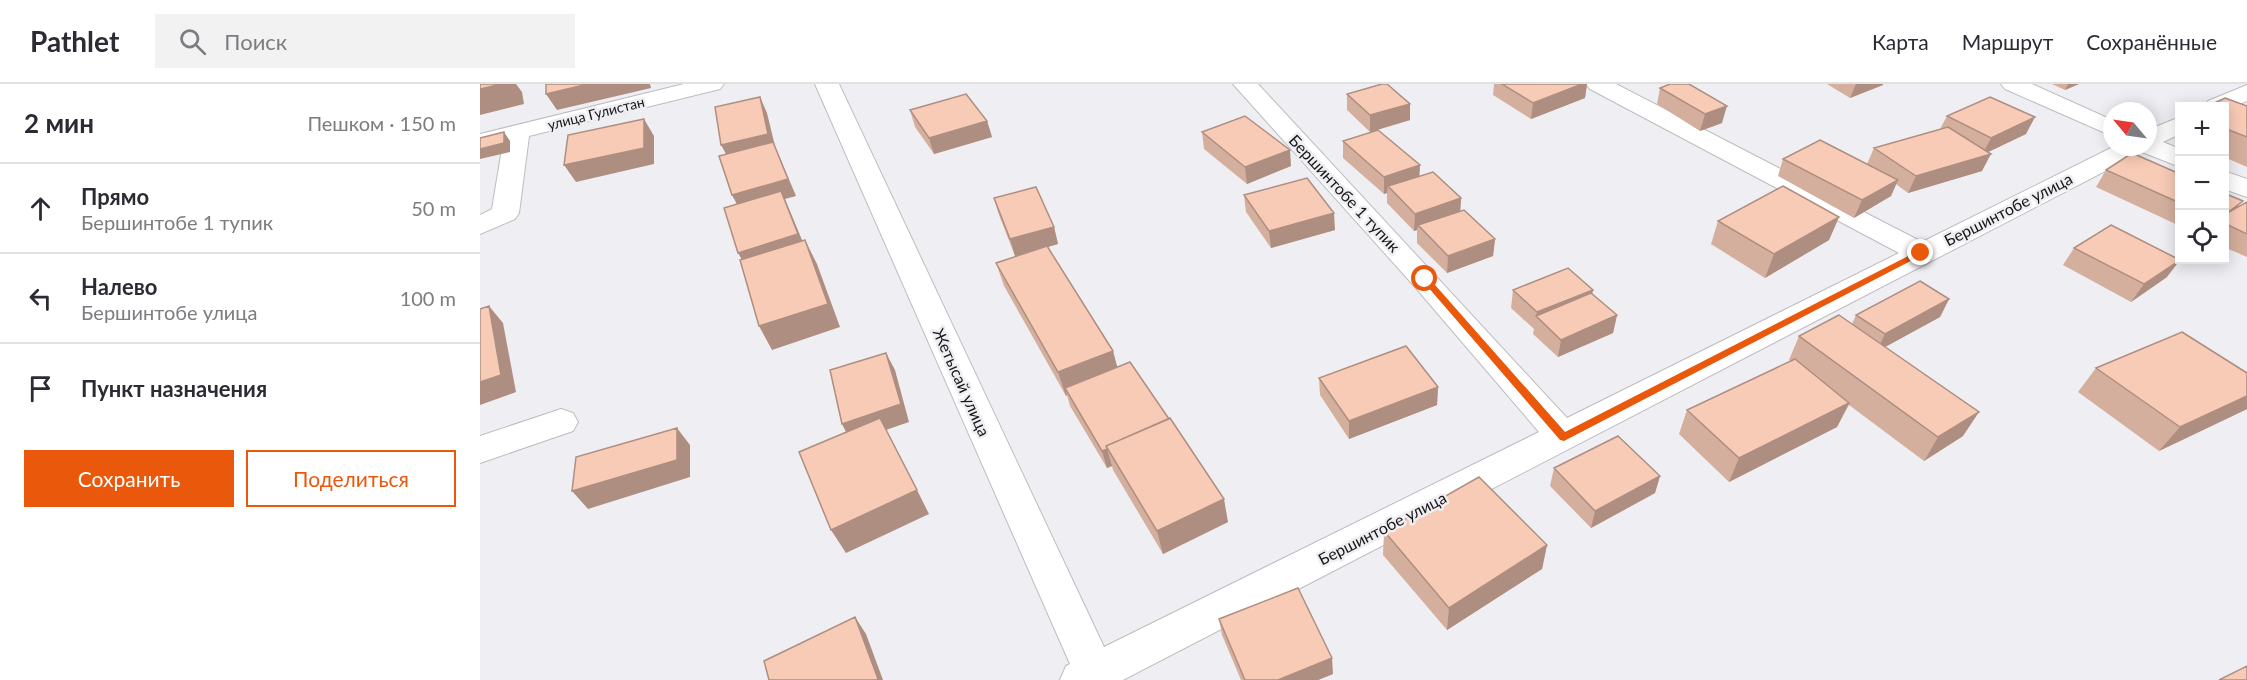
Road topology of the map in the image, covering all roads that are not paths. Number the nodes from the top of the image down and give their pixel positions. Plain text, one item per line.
1 (712, 84) edge
2 (827, 84) edge
3 (1245, 84) edge
4 (1598, 84) edge
5 (2013, 84) edge
6 (2247, 92) edge
7 (2225, 102) edge
8 (2103, 125) edge
9 (2175, 126) edge
10 (517, 132) junction
11 (2157, 136) edge
12 (480, 141) edge
13 (2157, 149) edge
14 (2115, 156) edge
15 (2175, 157) edge
16 (2229, 181) edge
17 (2247, 189) edge
18 (480, 226) edge
19 (1921, 253) junction
20 (561, 422) dead end
21 (1564, 437) junction
22 (480, 450) edge
23 (1091, 678) edge

1 - 10 street, улица Гулистан
2 - 23 street, Жетысай улица
3 - 21 street, Бершинтобе 1 тупик
4 - 19 street
5 - 8 street
6 - 7 street
9 - 11 street
10 - 12 street, улица Гулистан
10 - 18 street
13 - 15 street
14 - 19 street, Бершинтобе улица
16 - 17 street
19 - 21 street, Бершинтобе улица
20 - 22 street
21 - 23 street, Бершинтобе улица

